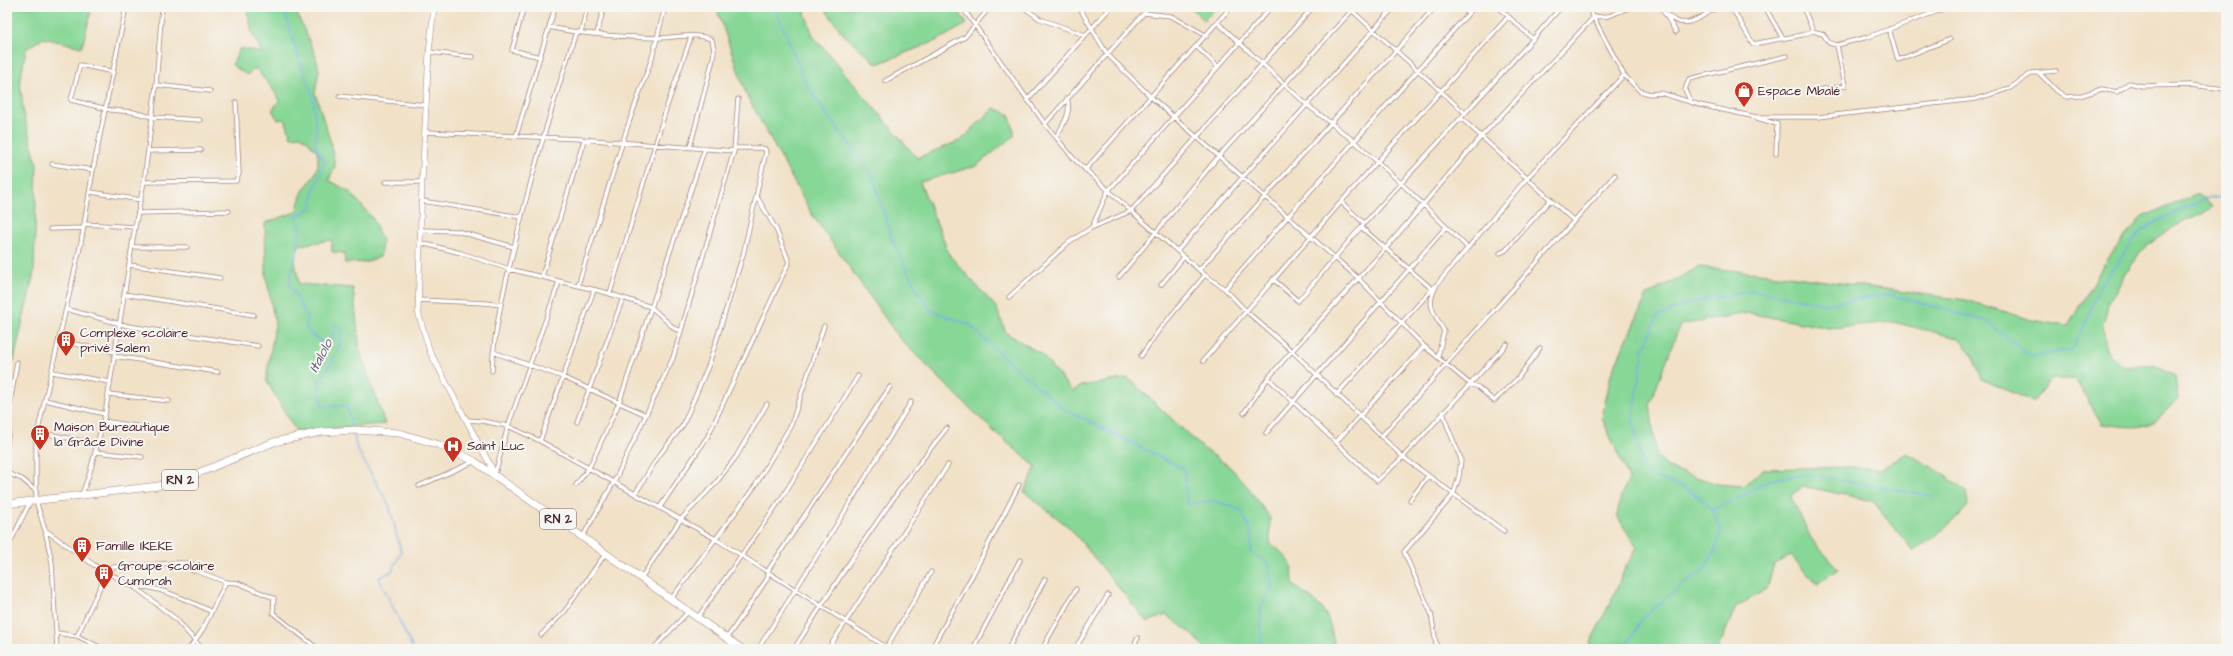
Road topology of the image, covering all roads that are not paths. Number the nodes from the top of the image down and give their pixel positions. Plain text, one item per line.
1 (126, 7) edge
2 (162, 7) edge
3 (434, 7) edge
4 (524, 7) edge
5 (555, 7) edge
6 (587, 7) edge
7 (604, 7) edge
8 (665, 7) edge
9 (962, 7) edge
10 (990, 7) edge
11 (1023, 7) edge
12 (1079, 7) edge
13 (1111, 7) edge
14 (1231, 7) edge
15 (1271, 7) edge
16 (1313, 7) edge
17 (1348, 7) edge
18 (1394, 7) edge
19 (1435, 7) edge
20 (1474, 7) edge
21 (1498, 7) edge
22 (1561, 7) edge
23 (1588, 7) edge
24 (1631, 7) edge
25 (1661, 7) edge
26 (1718, 7) edge
27 (1729, 7) edge
28 (1765, 7) edge
29 (1803, 7) edge
30 (1932, 7) edge
31 (1949, 7) edge
32 (1353, 9) edge
33 (1934, 12) junction
34 (1666, 14) junction
35 (1508, 17) junction
36 (1594, 17) junction
37 (1217, 22) junction
38 (549, 27) junction
39 (974, 27) junction
40 (1092, 28) junction
41 (1374, 29) junction
42 (1889, 29) junction
43 (1813, 31) junction
44 (576, 32) junction
45 (581, 32) junction
46 (1676, 32) dead end
47 (597, 33) junction
48 (1085, 35) junction
49 (1207, 36) junction
50 (691, 37) junction
51 (657, 38) junction
52 (1533, 39) junction
53 (1783, 39) junction
54 (1950, 39) dead end
55 (1238, 42) junction
56 (1837, 45) junction
57 (1197, 47) junction
58 (1396, 49) junction
59 (429, 52) junction
60 (1107, 54) junction
61 (1787, 56) dead end
62 (473, 57) dead end
63 (540, 57) junction
64 (1263, 63) junction
65 (1218, 67) junction
66 (1419, 71) junction
67 (2056, 71) dead end
68 (114, 72) junction
69 (2039, 73) junction
70 (1624, 75) junction
71 (885, 82) dead end
72 (1284, 84) junction
73 (156, 85) junction
74 (2226, 89) edge
75 (210, 91) dead end
76 (1441, 91) junction
77 (1809, 91) dead end
78 (339, 96) dead end
79 (1151, 97) junction
80 (1067, 98) junction
81 (738, 99) dead end
82 (1027, 100) junction
83 (236, 102) dead end
84 (1692, 103) junction
85 (1306, 104) junction
86 (426, 105) junction
87 (107, 109) junction
88 (1465, 113) junction
89 (152, 117) junction
90 (1756, 117) junction
91 (1174, 118) junction
92 (1461, 118) junction
93 (200, 120) dead end
94 (1045, 124) junction
95 (1331, 124) junction
96 (425, 132) junction
97 (516, 136) junction
98 (542, 137) junction
99 (1056, 137) junction
100 (1197, 137) junction
101 (1481, 137) junction
102 (584, 140) junction
103 (1354, 141) junction
104 (622, 143) junction
105 (657, 144) junction
106 (690, 147) junction
107 (706, 148) junction
108 (735, 149) junction
109 (201, 150) dead end
110 (148, 151) junction
111 (1776, 154) dead end
112 (1218, 157) junction
113 (1376, 162) junction
114 (52, 164) dead end
115 (93, 170) junction
116 (1085, 170) junction
117 (1615, 175) dead end
118 (1243, 178) junction
119 (1527, 178) junction
120 (144, 182) junction
121 (385, 182) dead end
122 (422, 182) junction
123 (1401, 183) junction
124 (1108, 191) junction
125 (91, 192) junction
126 (757, 197) junction
127 (1264, 197) junction
128 (1551, 199) junction
129 (141, 200) junction
130 (422, 201) junction
131 (1341, 202) junction
132 (1424, 205) junction
133 (229, 211) dead end
134 (1131, 211) junction
135 (139, 213) junction
136 (1287, 216) junction
137 (521, 217) junction
138 (1574, 221) junction
139 (1364, 223) junction
140 (83, 226) junction
141 (135, 227) junction
142 (1361, 227) junction
143 (1446, 227) junction
144 (1092, 228) junction
145 (50, 229) dead end
146 (421, 230) junction
147 (1155, 232) junction
148 (1311, 237) junction
149 (421, 243) junction
150 (132, 247) junction
151 (187, 247) dead end
152 (514, 247) junction
153 (1386, 248) junction
154 (1468, 248) junction
155 (1177, 250) junction
156 (1500, 253) dead end
157 (1184, 257) junction
158 (1333, 257) junction
159 (130, 266) junction
160 (509, 269) junction
161 (1199, 270) junction
162 (1409, 270) junction
163 (1205, 275) junction
164 (542, 276) junction
165 (1119, 277) dead end
166 (220, 278) dead end
167 (1358, 278) junction
168 (1273, 279) junction
169 (559, 282) junction
170 (1438, 283) junction
171 (578, 285) junction
172 (1161, 285) dead end
173 (1225, 289) junction
174 (1432, 289) junction
175 (594, 290) junction
176 (124, 294) junction
177 (610, 294) junction
178 (1009, 297) dead end
179 (623, 298) junction
180 (417, 300) junction
181 (1380, 301) junction
182 (501, 305) junction
183 (651, 307) junction
184 (66, 309) junction
185 (1246, 311) junction
186 (254, 315) dead end
187 (1401, 323) junction
188 (119, 324) junction
189 (824, 326) dead end
190 (680, 330) junction
191 (60, 341) junction
192 (1507, 344) dead end
193 (258, 346) dead end
194 (1424, 346) junction
195 (1540, 348) dead end
196 (1292, 351) junction
197 (493, 352) junction
198 (114, 354) junction
199 (1141, 356) dead end
200 (1438, 356) junction
201 (1203, 360) dead end
202 (17, 362) dead end
203 (1446, 362) junction
204 (529, 364) junction
205 (492, 371) dead end
206 (52, 372) junction
207 (218, 372) dead end
208 (1316, 375) junction
209 (858, 376) dead end
210 (563, 377) junction
211 (1268, 378) junction
212 (110, 382) junction
213 (1470, 384) junction
214 (890, 387) dead end
215 (591, 390) junction
216 (108, 394) junction
217 (1336, 395) junction
218 (45, 400) junction
219 (169, 401) dead end
220 (911, 402) dead end
221 (1293, 402) junction
222 (619, 403) junction
223 (767, 404) dead end
224 (1443, 412) junction
225 (1244, 413) dead end
226 (8, 414) edge
227 (105, 414) junction
228 (646, 415) junction
229 (1360, 417) junction
230 (466, 420) junction
231 (103, 421) junction
232 (577, 422) dead end
233 (508, 426) junction
234 (947, 428) dead end
235 (161, 430) dead end
236 (38, 432) junction
237 (1266, 433) dead end
238 (1381, 437) junction
239 (540, 441) junction
240 (1336, 442) junction
241 (7, 444) edge
242 (98, 444) junction
243 (96, 452) junction
244 (142, 457) dead end
245 (1403, 457) junction
246 (474, 461) junction
247 (948, 465) dead end
248 (589, 468) junction
249 (7, 473) edge
250 (495, 474) junction
251 (1428, 476) junction
252 (614, 482) junction
253 (576, 485) dead end
254 (1019, 485) dead end
255 (419, 486) dead end
256 (35, 490) junction
257 (635, 494) junction
258 (82, 495) junction
259 (1453, 495) junction
260 (1410, 500) dead end
261 (33, 501) junction
262 (7, 504) edge
263 (660, 507) junction
264 (680, 519) junction
265 (45, 530) junction
266 (1504, 531) dead end
267 (583, 536) junction
268 (714, 538) junction
269 (7, 549) edge
270 (606, 553) junction
271 (742, 555) junction
272 (1020, 560) dead end
273 (175, 564) junction
274 (100, 568) junction
275 (193, 571) junction
276 (107, 572) junction
277 (931, 572) dead end
278 (768, 573) junction
279 (641, 578) junction
280 (1045, 579) dead end
281 (226, 582) junction
282 (136, 588) junction
283 (1076, 589) dead end
284 (795, 591) junction
285 (1108, 595) dead end
286 (671, 599) junction
287 (820, 607) junction
288 (689, 611) junction
289 (210, 612) junction
290 (698, 618) junction
291 (845, 622) junction
292 (57, 633) junction
293 (541, 635) dead end
294 (77, 636) junction
295 (727, 638) junction
296 (1138, 638) dead end
297 (195, 641) junction
298 (7, 644) edge
299 (654, 647) edge
300 (887, 648) edge
301 (8, 649) edge
302 (57, 649) edge
303 (104, 649) edge
304 (189, 649) edge
305 (202, 649) edge
306 (318, 649) edge
307 (660, 649) edge
308 (742, 649) edge
309 (758, 649) edge
310 (794, 649) edge
311 (828, 649) edge
312 (931, 649) edge
313 (973, 649) edge
314 (1008, 649) edge
315 (1042, 649) edge
316 (1075, 649) edge
317 (1132, 649) edge
318 (1437, 649) edge

1 - 68 street
2 - 73 street
3 - 59 street
4 - 63 street
5 - 38 street
6 - 45 street
7 - 47 street
8 - 51 street
9 - 39 street
10 - 39 street
11 - 48 street
12 - 40 street
13 - 40 street
14 - 37 street
15 - 55 street
16 - 64 street
17 - 32 street
18 - 41 street
19 - 58 street
20 - 66 street
21 - 35 street
22 - 52 street
23 - 36 street
24 - 36 street
25 - 34 street
26 - 34 street
27 - 53 street
28 - 53 street
29 - 43 street
30 - 33 street
31 - 33 street
32 - 41 street
32 - 72 street
33 - 42 street
34 - 46 street
35 - 52 street
35 - 76 street
36 - 70 street
36 - 101 street
37 - 49 street
37 - 55 street
38 - 44 street
38 - 63 street
39 - 71 street
39 - 82 street
40 - 48 street
40 - 60 street
41 - 58 street
41 - 85 street
42 - 54 street
42 - 56 street
43 - 53 street
43 - 56 street
44 - 45 street
44 - 98 street
45 - 47 street
47 - 51 street
48 - 82 street
49 - 57 street
49 - 60 street
50 - 51 street
50 - 105 street
50 - 106 street
51 - 104 street
52 - 88 street
55 - 64 street
55 - 65 street
56 - 77 street
57 - 65 street
57 - 79 street
58 - 66 street
58 - 95 street
59 - 62 street
59 - 86 street
60 - 79 street
60 - 80 street
61 - 84 street
63 - 97 street
64 - 72 street
64 - 100 street
65 - 91 street
66 - 76 street
66 - 103 street
67 - 69 street
68 - 87 street
68 - 87 street
69 - 74 street
69 - 90 street
70 - 84 street
70 - 119 street
72 - 85 street
72 - 112 street
73 - 75 street
73 - 89 street
76 - 88 street
76 - 113 street
78 - 86 street
79 - 91 street
79 - 116 street
80 - 94 street
80 - 99 street
81 - 108 street
82 - 94 street
83 - 120 street
84 - 90 street
85 - 95 street
85 - 118 street
86 - 96 street
87 - 89 street
87 - 115 street
88 - 92 street
89 - 93 street
89 - 110 street
90 - 111 street
91 - 100 street
91 - 124 street
92 - 101 street
92 - 123 street
94 - 99 street
95 - 103 street
95 - 127 street
96 - 97 street
96 - 122 street
97 - 98 street
98 - 102 street
98 - 137 street
99 - 116 street
100 - 112 street
100 - 134 street
101 - 119 street
101 - 132 street
102 - 104 street
102 - 164 street
103 - 113 street
103 - 136 street
104 - 105 street
104 - 171 street
105 - 106 street
105 - 177 street
106 - 107 street
107 - 108 street
107 - 183 street
108 - 126 street
108 - 190 street
109 - 110 street
110 - 120 street
112 - 118 street
112 - 147 street
113 - 123 street
113 - 131 street
114 - 115 street
115 - 125 street
116 - 124 street
117 - 138 street
118 - 127 street
118 - 155 street
119 - 128 street
119 - 154 street
120 - 129 street
121 - 122 street
122 - 130 street
123 - 132 street
123 - 139 street
124 - 134 street
124 - 144 street
125 - 129 street
125 - 140 street
126 - 257 street
126 - 263 street
127 - 136 street
127 - 161 street
128 - 138 street
128 - 156 street
129 - 135 street
130 - 137 street
130 - 146 street
131 - 139 street
131 - 148 street
132 - 143 street
132 - 153 street
133 - 135 street
134 - 144 street
134 - 147 street
135 - 141 street
136 - 148 street
136 - 173 street
137 - 152 street
138 - 203 street
139 - 142 street
140 - 141 street
140 - 145 street
140 - 184 street
141 - 150 street
142 - 153 street
142 - 158 street
143 - 154 street
143 - 162 street
144 - 178 street
146 - 149 street
146 - 152 street
147 - 155 street
147 - 165 street
148 - 158 street
148 - 168 street
149 - 160 street
149 - 180 street
150 - 151 street
150 - 159 street
152 - 160 street
153 - 162 street
153 - 167 street
154 - 170 street
155 - 157 street
157 - 161 street
157 - 172 street
158 - 167 street
158 - 168 street
159 - 166 street
159 - 176 street
160 - 164 street
160 - 182 street
161 - 163 street
162 - 174 street
162 - 181 street
163 - 173 street
163 - 199 street
164 - 169 street
167 - 181 street
167 - 196 street
168 - 185 street
169 - 171 street
169 - 204 street
170 - 174 street
170 - 200 street
171 - 175 street
173 - 185 street
174 - 187 street
175 - 177 street
175 - 210 street
176 - 186 street
176 - 188 street
177 - 179 street
179 - 183 street
179 - 215 street
180 - 182 street
180 - 230 street
181 - 187 street
181 - 208 street
182 - 197 street
183 - 190 street
183 - 222 street
184 - 188 street
184 - 191 street
185 - 196 street
185 - 201 street
187 - 194 street
187 - 217 street
188 - 193 street
188 - 198 street
189 - 268 street
190 - 228 street
191 - 198 street
191 - 206 street
192 - 213 street
194 - 200 street
194 - 229 street
195 - 213 street
196 - 208 street
196 - 211 street
197 - 204 street
197 - 205 street
198 - 207 street
198 - 212 street
200 - 203 street
202 - 226 street
203 - 213 street
203 - 238 street
204 - 210 street
204 - 233 street
206 - 212 street
206 - 218 street
208 - 217 street
208 - 221 street
209 - 271 street
210 - 215 street
210 - 239 street
211 - 221 street
211 - 225 street
212 - 216 street
213 - 224 street
214 - 278 street
215 - 222 street
215 - 232 street
216 - 219 street
216 - 227 street
217 - 229 street
218 - 227 street
218 - 236 street
220 - 284 street
221 - 237 street
221 - 240 street
222 - 228 street
222 - 248 street
223 - 264 street
224 - 245 street
224 - 259 street
226 - 241 street
227 - 231 street
228 - 252 street
229 - 238 street
229 - 240 street
230 - 233 street
230 - 250 street
231 - 235 street
231 - 242 street
233 - 239 street
233 - 250 street
234 - 287 street
236 - 242 street
236 - 256 street
238 - 245 street
239 - 248 street
240 - 245 street
242 - 243 street
243 - 244 street
243 - 258 street
245 - 251 street
246 - 250 highway, RN 2
246 - 255 street
246 - 258 highway, RN 2
247 - 291 street
248 - 252 street
248 - 253 street
249 - 256 street
250 - 267 highway, RN 2
251 - 259 street
251 - 260 street
252 - 257 street
252 - 267 street
254 - 312 street
256 - 261 street
257 - 263 street
258 - 261 highway, RN 2
259 - 266 street
259 - 318 street
261 - 262 highway, RN 2
261 - 265 street
261 - 269 street
263 - 264 street
264 - 268 street
264 - 279 street
265 - 274 street
265 - 292 street
267 - 270 highway, RN 2
268 - 271 street
268 - 286 street
270 - 279 highway, RN 2
270 - 293 street
271 - 278 street
271 - 290 street
272 - 313 street
273 - 274 street
273 - 275 street
273 - 275 street
274 - 276 street
275 - 281 street
276 - 282 street
276 - 294 street
277 - 300 street
278 - 284 street
278 - 295 street
279 - 286 highway, RN 2
280 - 314 street
281 - 289 street
281 - 306 street
282 - 289 street
282 - 297 street
283 - 315 street
284 - 287 street
284 - 309 street
285 - 316 street
286 - 288 highway, RN 2
287 - 291 street
287 - 310 street
288 - 290 highway, RN 2
288 - 299 street
289 - 297 street
290 - 295 highway, RN 2
291 - 300 street
291 - 311 street
292 - 294 street
292 - 302 street
294 - 303 street
295 - 308 highway, RN 2
296 - 317 street
297 - 304 street
297 - 305 street
298 - 301 street
299 - 307 street

